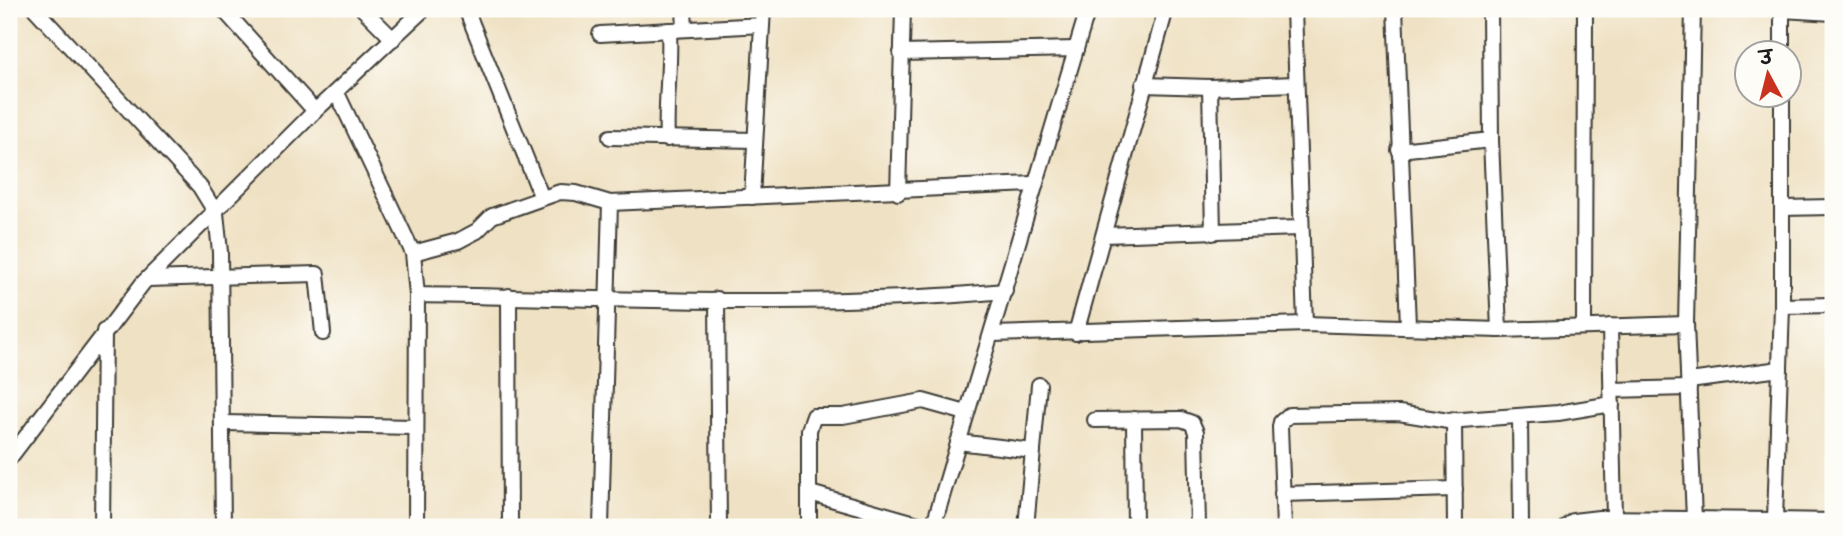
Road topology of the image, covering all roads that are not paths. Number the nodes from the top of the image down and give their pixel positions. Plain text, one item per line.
1 (36, 9) edge
2 (223, 9) edge
3 (363, 9) edge
4 (424, 9) edge
5 (466, 9) edge
6 (684, 9) edge
7 (763, 9) edge
8 (903, 9) edge
9 (1088, 9) edge
10 (1167, 9) edge
11 (1294, 9) edge
12 (1395, 9) edge
13 (1490, 9) edge
14 (1585, 9) edge
15 (1693, 9) edge
16 (1782, 9) edge
17 (1833, 13) edge
18 (762, 25) junction
19 (685, 29) junction
20 (669, 30) junction
21 (600, 34) dead end
22 (1782, 38) edge
23 (393, 39) junction
24 (1076, 49) junction
25 (901, 53) junction
26 (1296, 84) junction
27 (1143, 85) junction
28 (1210, 87) junction
29 (337, 93) junction
30 (1782, 108) edge
31 (315, 111) junction
32 (610, 137) dead end
33 (667, 139) junction
34 (755, 140) junction
35 (1491, 140) junction
36 (1399, 150) junction
37 (1034, 184) junction
38 (898, 193) junction
39 (752, 197) junction
40 (542, 198) junction
41 (610, 204) junction
42 (1833, 207) edge
43 (1782, 208) junction
44 (216, 213) junction
45 (1300, 228) junction
46 (1213, 233) junction
47 (1104, 235) junction
48 (413, 253) junction
49 (222, 276) junction
50 (148, 279) junction
51 (1005, 291) junction
52 (417, 295) junction
53 (509, 296) junction
54 (609, 299) junction
55 (717, 299) junction
56 (1833, 305) edge
57 (1782, 306) junction
58 (1305, 324) junction
59 (1686, 324) junction
60 (1408, 325) junction
61 (1610, 326) junction
62 (1584, 327) junction
63 (1499, 330) junction
64 (104, 331) junction
65 (323, 333) dead end
66 (1076, 333) junction
67 (992, 334) junction
68 (1780, 369) junction
69 (1689, 384) junction
70 (1039, 385) dead end
71 (1611, 397) junction
72 (966, 413) junction
73 (1520, 416) junction
74 (1134, 419) junction
75 (1095, 420) dead end
76 (1454, 420) junction
77 (224, 423) junction
78 (414, 426) junction
79 (958, 442) junction
80 (1033, 451) junction
81 (9, 458) edge
82 (1455, 489) junction
83 (810, 493) junction
84 (1282, 494) junction
85 (1614, 519) junction
86 (1694, 519) junction
87 (1774, 520) junction
88 (1833, 521) edge
89 (102, 527) edge
90 (223, 527) edge
91 (416, 527) edge
92 (510, 527) edge
93 (601, 527) edge
94 (719, 527) edge
95 (809, 527) edge
96 (931, 527) edge
97 (1026, 527) edge
98 (1135, 527) edge
99 (1198, 527) edge
100 (1284, 527) edge
101 (1455, 527) edge
102 (1521, 527) edge
103 (1566, 527) edge

1 - 44 street
2 - 31 street
3 - 23 street
4 - 23 street
5 - 40 street
6 - 19 street
7 - 18 street
8 - 25 street
9 - 24 street
10 - 27 street
11 - 26 street
12 - 36 street
13 - 35 street
14 - 62 street
15 - 59 street
16 - 17 street
16 - 22 street
18 - 19 street
18 - 34 street
19 - 20 street
20 - 21 street
20 - 33 street
23 - 29 street
24 - 25 street
24 - 37 street
25 - 38 street
26 - 28 street
26 - 45 street
27 - 28 street
27 - 47 street
28 - 46 street
29 - 31 street
29 - 48 street
30 - 43 street
31 - 44 street
32 - 33 street
33 - 34 street
34 - 39 street
35 - 36 street
35 - 63 street
36 - 60 street
37 - 38 street
37 - 51 street
38 - 39 street
39 - 41 street
40 - 41 street
40 - 48 street
41 - 54 street
42 - 43 street
43 - 57 street
44 - 49 street
44 - 50 street
45 - 46 street
45 - 58 street
46 - 47 street
47 - 66 street
48 - 52 street
49 - 50 street
49 - 65 street
49 - 77 street
50 - 64 street
51 - 55 street
51 - 67 street
52 - 53 street
52 - 78 street
53 - 54 street
53 - 92 street
54 - 55 street
54 - 93 street
55 - 94 street
56 - 57 street
57 - 68 street
58 - 60 street
58 - 66 street
59 - 61 street
59 - 69 street
60 - 63 street
61 - 62 street
61 - 71 street
62 - 63 street
64 - 81 street
64 - 89 street
66 - 67 street
67 - 72 street
68 - 69 street
68 - 87 street
69 - 71 street
69 - 86 street
70 - 80 street
71 - 73 street
71 - 85 street
72 - 79 street
72 - 83 street
73 - 76 street
73 - 102 street
74 - 75 street
74 - 98 street
74 - 99 street
76 - 82 street
76 - 84 street
77 - 78 street
77 - 90 street
78 - 91 street
79 - 80 street
79 - 96 street
80 - 97 street
82 - 84 street
82 - 101 street
83 - 95 street
83 - 96 street
84 - 100 street
85 - 86 street
85 - 103 street
86 - 87 street
87 - 88 street

